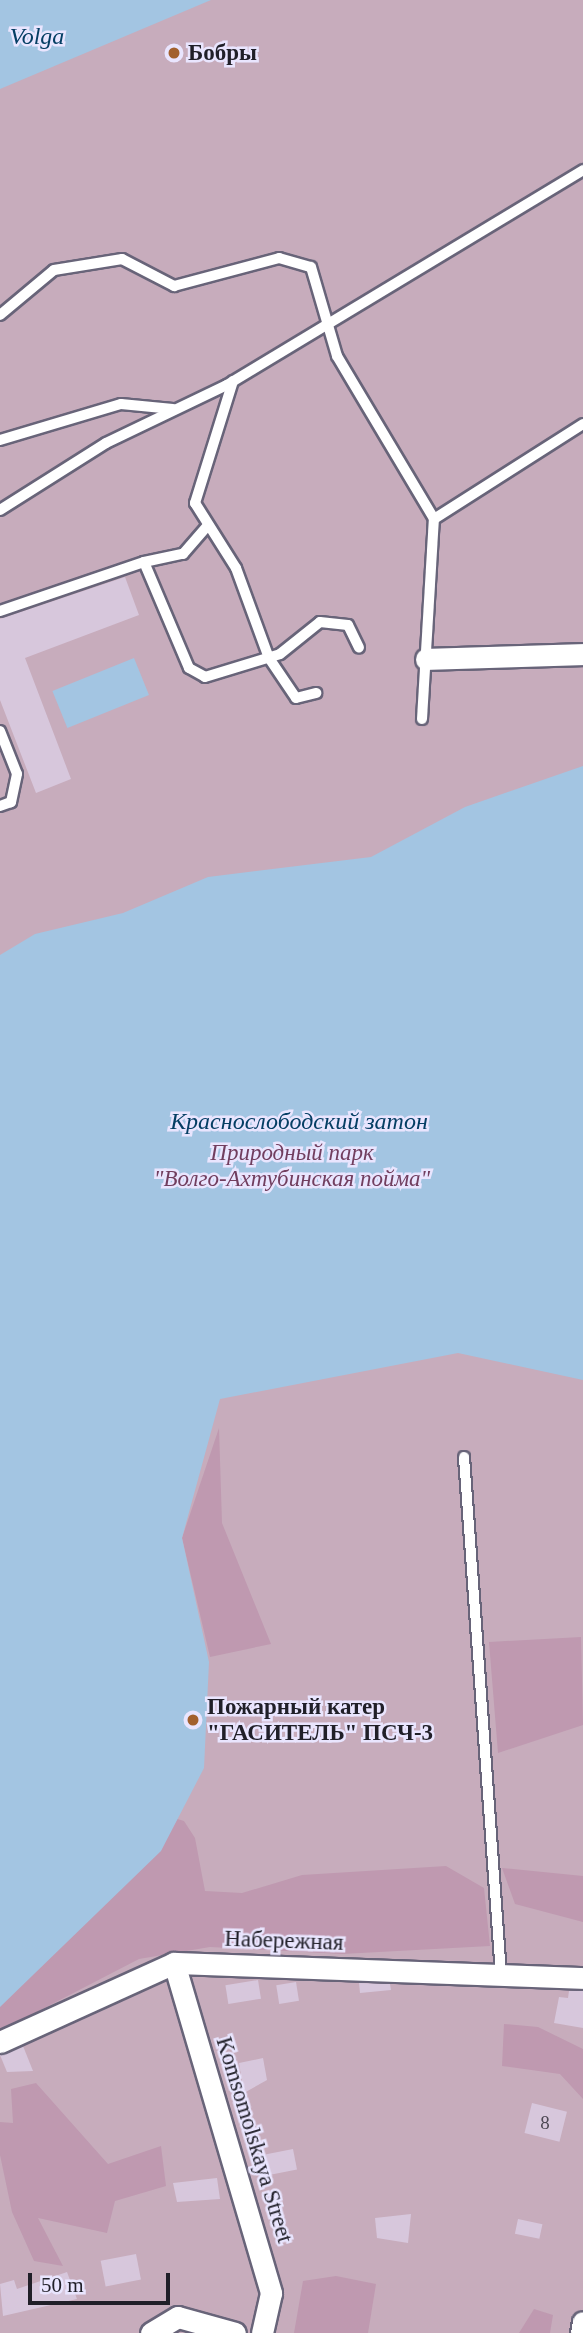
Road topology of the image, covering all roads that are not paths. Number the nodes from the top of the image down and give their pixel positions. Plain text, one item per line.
1 (583, 170) edge
2 (0, 315) edge
3 (329, 320) junction
4 (233, 381) junction
5 (173, 409) junction
6 (583, 424) edge
7 (0, 440) edge
8 (0, 510) edge
9 (434, 519) junction
10 (208, 525) junction
11 (144, 562) junction
12 (0, 611) edge
13 (359, 648) dead end
14 (583, 654) edge
15 (269, 658) junction
16 (426, 659) junction
17 (316, 693) dead end
18 (422, 719) dead end
19 (0, 731) edge
20 (0, 806) edge
21 (464, 1457) dead end
22 (174, 1963) junction
23 (501, 1975) junction
24 (583, 1978) edge
25 (0, 2042) edge
26 (583, 2322) edge
27 (151, 2333) edge
28 (235, 2333) edge
29 (262, 2333) edge
30 (581, 2333) edge

1 - 3 lane
2 - 3 lane
3 - 4 lane
3 - 9 lane
4 - 5 lane
4 - 10 lane
5 - 7 lane
5 - 8 lane
6 - 9 lane
9 - 16 lane
10 - 11 lane
10 - 15 lane
11 - 12 lane
11 - 15 lane
13 - 15 lane
14 - 16 street
15 - 17 lane
16 - 18 lane
19 - 20 lane
21 - 23 lane
22 - 23 street, Набережная
22 - 25 street, Набережная
22 - 29 street, Komsomolskaya Street
23 - 24 street, Набережная
26 - 30 street
27 - 28 street

